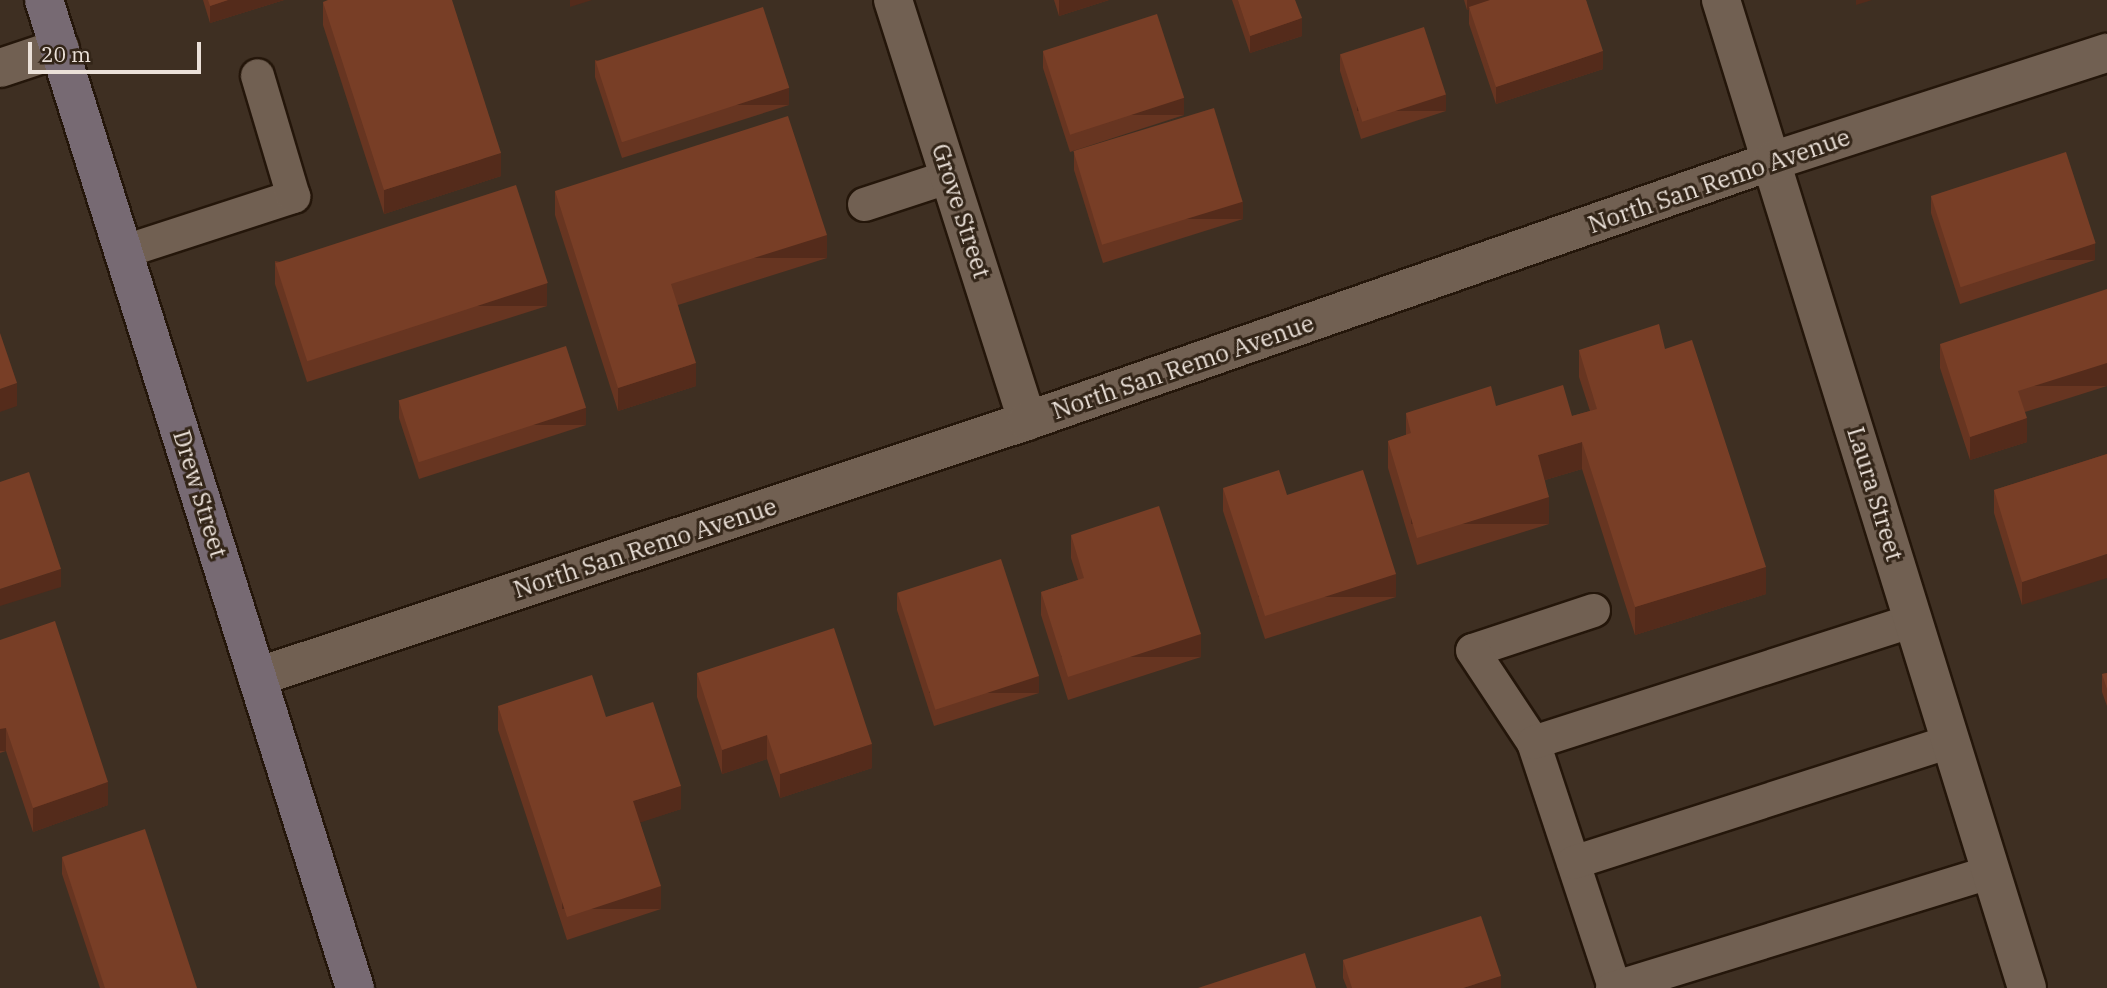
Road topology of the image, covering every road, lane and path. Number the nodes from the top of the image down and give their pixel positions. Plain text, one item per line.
1 (44, 0) edge
2 (893, 0) edge
3 (1721, 0) edge
4 (60, 48) junction
5 (2107, 53) edge
6 (0, 68) edge
7 (257, 75) dead end
8 (1772, 161) junction
9 (950, 176) junction
10 (864, 204) dead end
11 (124, 251) junction
12 (1027, 422) junction
13 (1593, 610) dead end
14 (1913, 620) junction
15 (257, 677) junction
16 (1951, 741) junction
17 (1533, 742) junction
18 (1573, 862) junction
19 (1990, 872) junction
20 (355, 988) edge
21 (1613, 988) edge
22 (2027, 988) edge

1 - 4 main road, Drew Street
2 - 9 street, Grove Street
3 - 8 street, Laura Street
4 - 6 street
4 - 11 main road, Drew Street
5 - 8 street, North San Remo Avenue
7 - 11 lane
8 - 12 street, North San Remo Avenue
8 - 14 street, Laura Street
9 - 10 lane
9 - 12 street, Grove Street
11 - 15 main road, Drew Street
12 - 15 street, North San Remo Avenue
13 - 17 lane
14 - 16 street, Laura Street
14 - 17 lane
15 - 20 main road, Drew Street
16 - 18 lane
16 - 19 street, Laura Street
17 - 18 lane
18 - 21 lane
19 - 21 lane
19 - 22 street, Laura Street

